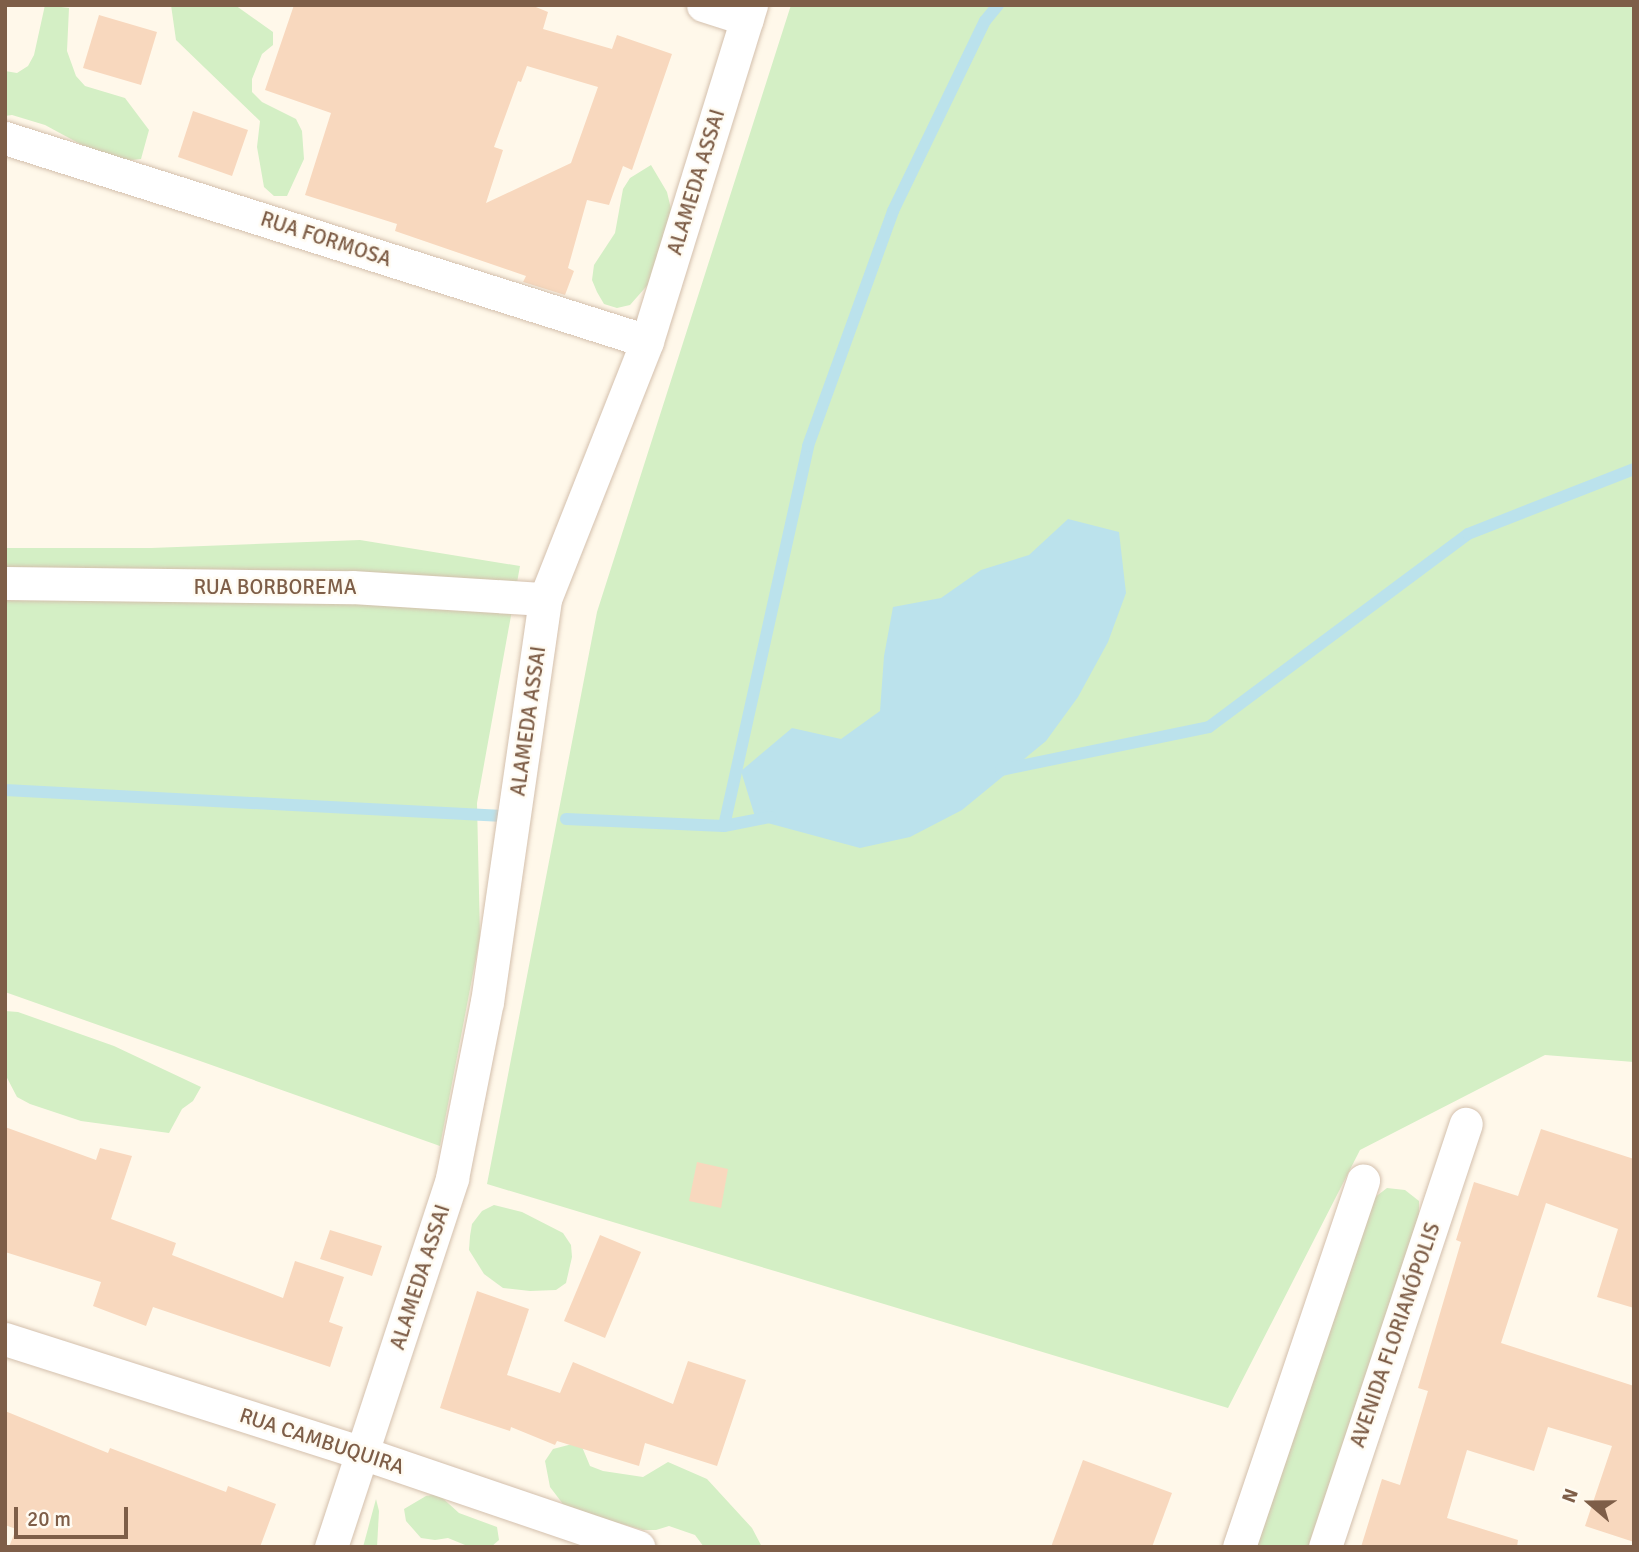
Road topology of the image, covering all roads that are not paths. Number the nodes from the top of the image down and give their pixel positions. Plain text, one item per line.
1 (703, 5) edge
2 (749, 12) edge
3 (5, 138) edge
4 (647, 341) junction
5 (5, 583) edge
6 (545, 599) junction
7 (1466, 1124) dead end
8 (1363, 1180) dead end
9 (5, 1339) edge
10 (362, 1453) junction
11 (331, 1547) edge
12 (638, 1547) edge
13 (1239, 1547) edge
14 (1325, 1547) edge

1 - 2 street
2 - 4 street, ALAMEDA ASSAI
3 - 4 street, RUA FORMOSA
4 - 6 street, ALAMEDA ASSAI
5 - 6 street, RUA BORBOREMA
6 - 10 street, ALAMEDA ASSAI
7 - 14 street, AVENIDA FLORIANÓPOLIS
8 - 13 street
9 - 10 street, RUA CAMBUQUIRA
10 - 11 street, ALAMEDA ASSAI
10 - 12 street, RUA CAMBUQUIRA

